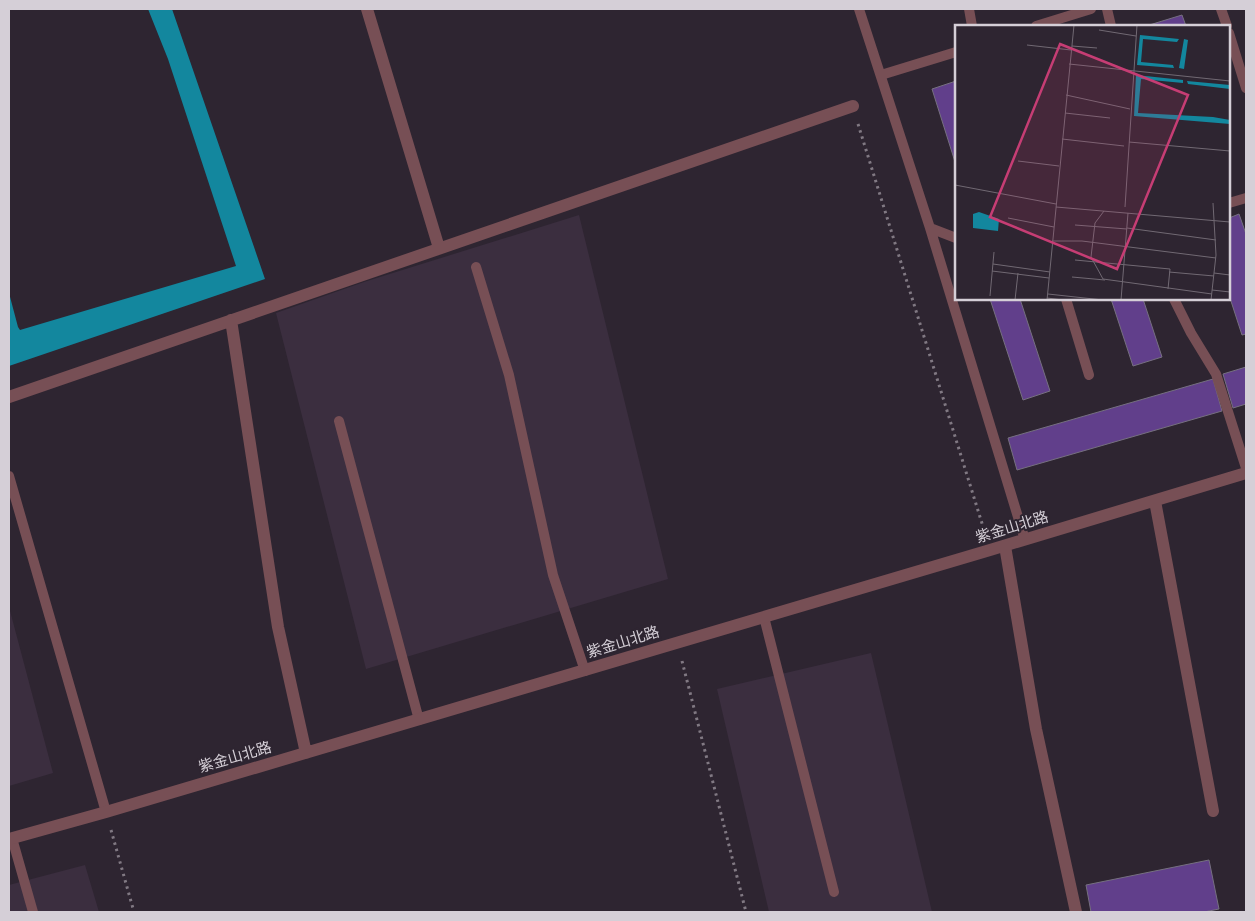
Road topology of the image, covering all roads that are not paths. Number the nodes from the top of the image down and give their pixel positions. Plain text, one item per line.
1 (367, 9) edge
2 (859, 9) edge
3 (969, 9) edge
4 (1091, 9) edge
5 (1108, 9) edge
6 (1221, 9) edge
7 (972, 25) edge
8 (1039, 25) edge
9 (1111, 25) edge
10 (1227, 25) edge
11 (1230, 36) edge
12 (955, 52) edge
13 (881, 75) junction
14 (1246, 88) edge
15 (853, 106) road end
16 (1246, 198) edge
17 (1230, 203) edge
18 (930, 228) junction
19 (955, 238) edge
20 (440, 248) junction
21 (476, 267) dead end
22 (1066, 300) edge
23 (1174, 300) edge
24 (231, 320) junction
25 (1089, 375) dead end
26 (9, 397) edge
27 (339, 421) dead end
28 (1246, 468) edge
29 (1246, 473) edge
30 (9, 476) edge
31 (1155, 501) junction
32 (1025, 540) junction
33 (1005, 546) junction
34 (764, 618) junction
35 (585, 671) junction
36 (419, 720) junction
37 (306, 753) junction
38 (1213, 811) dead end
39 (106, 812) junction
40 (10, 838) edge
41 (834, 892) dead end
42 (33, 912) edge
43 (1076, 912) edge

1 - 20 street
2 - 13 lane
3 - 7 lane
4 - 8 lane
5 - 9 lane
6 - 10 lane
11 - 14 lane
12 - 13 lane
13 - 18 lane
15 - 20 street
16 - 17 lane
18 - 19 lane
18 - 32 lane
20 - 24 street
21 - 35 lane
22 - 25 lane
23 - 28 lane
24 - 26 street
24 - 37 street
27 - 36 lane
29 - 31 street, 紫金山北路
30 - 39 lane
31 - 32 street, 紫金山北路
31 - 38 street
32 - 33 street, 紫金山北路
33 - 34 street, 紫金山北路
33 - 43 street
34 - 35 street, 紫金山北路
34 - 41 lane
35 - 36 street, 紫金山北路
36 - 37 street, 紫金山北路
37 - 39 street, 紫金山北路
39 - 40 street, 紫金山北路
40 - 42 lane

